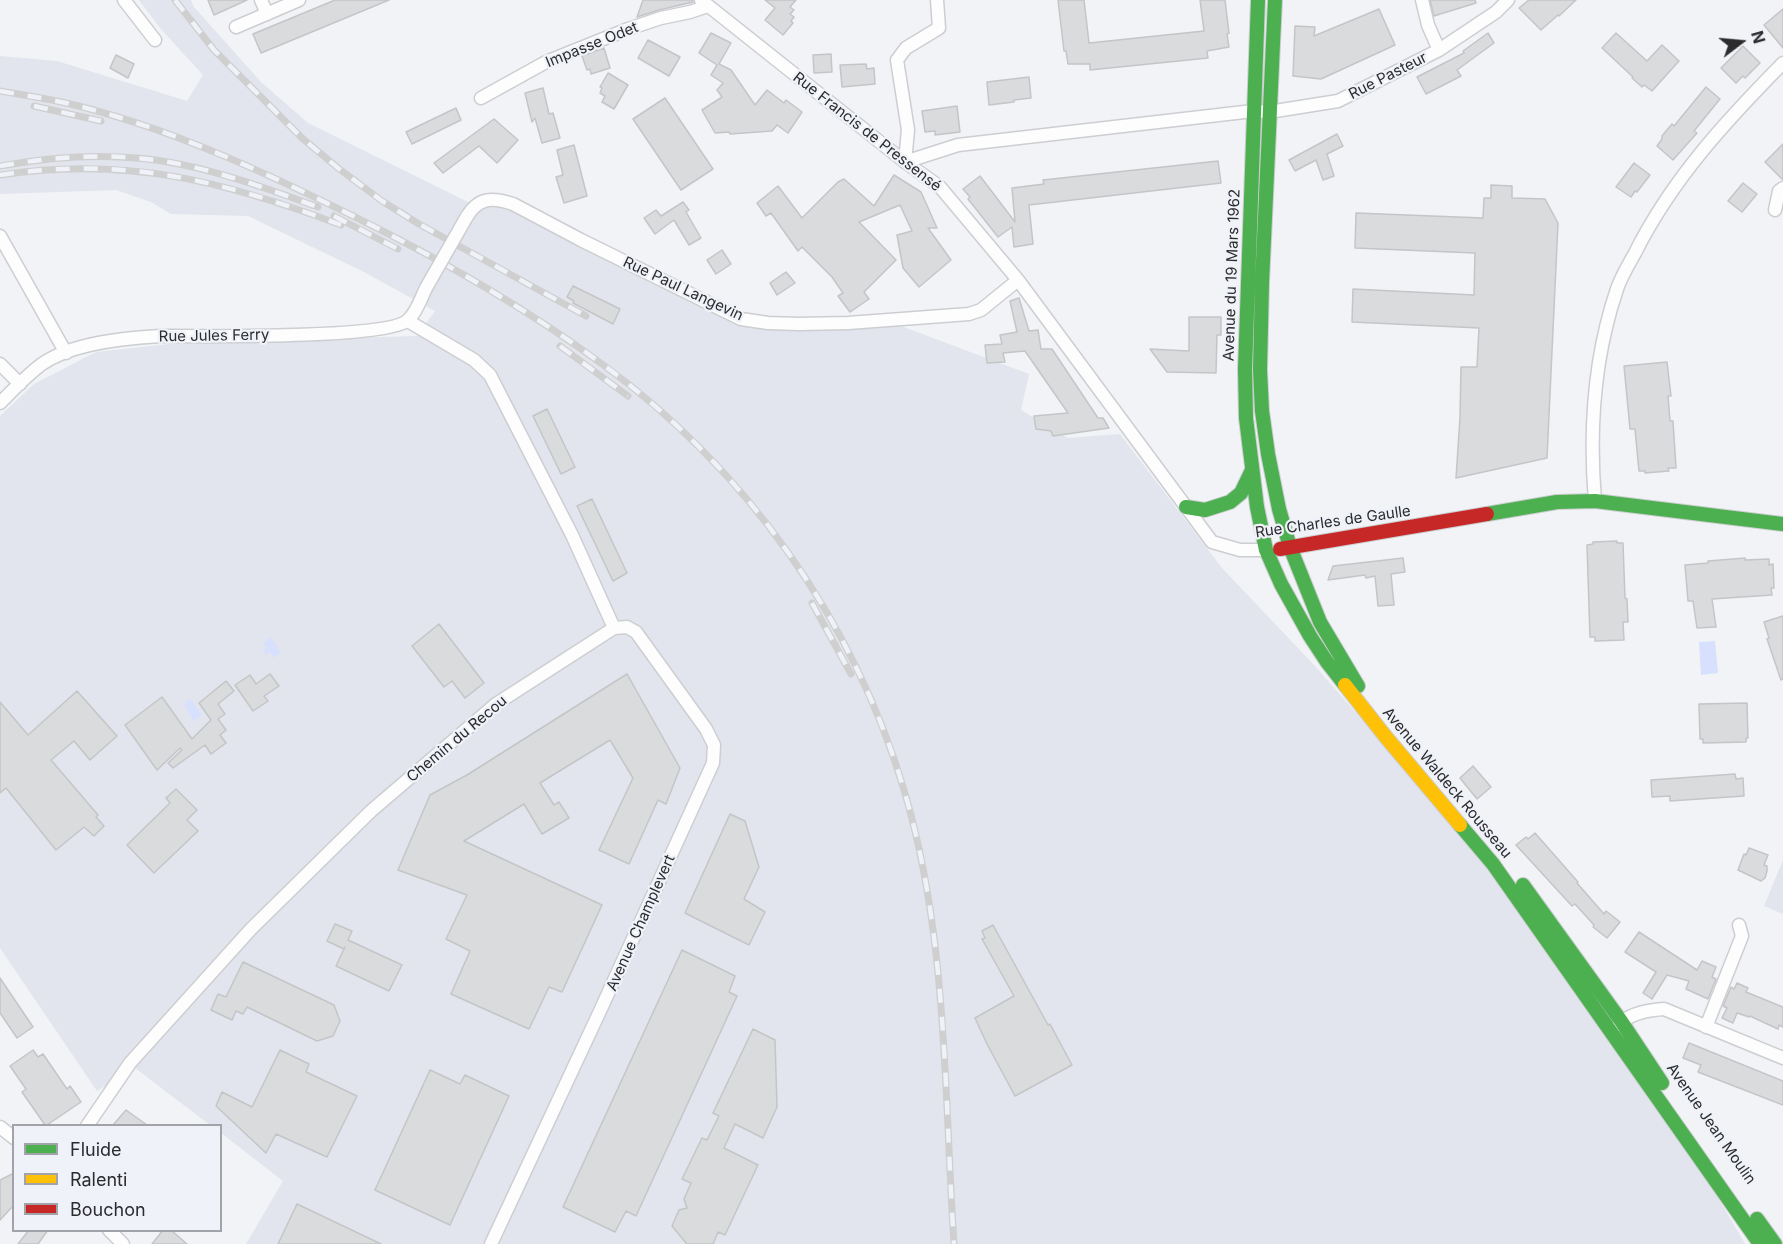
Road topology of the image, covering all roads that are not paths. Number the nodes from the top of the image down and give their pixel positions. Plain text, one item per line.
1 (124, 0) edge
2 (261, 0) edge
3 (299, 0) edge
4 (937, 0) edge
5 (1258, 0) edge
6 (1275, 0) edge
7 (1422, 0) edge
8 (1508, 0) edge
9 (705, 3) edge
10 (267, 14) junction
11 (236, 27) dead end
12 (155, 40) dead end
13 (1439, 50) junction
14 (1783, 63) edge
15 (482, 98) dead end
16 (1253, 111) junction
17 (1269, 112) junction
18 (906, 162) junction
19 (1783, 188) edge
20 (1775, 210) dead end
21 (0, 236) edge
22 (1018, 280) junction
23 (408, 321) junction
24 (66, 353) junction
25 (0, 364) edge
26 (20, 384) junction
27 (0, 403) edge
28 (1252, 470) junction
29 (1595, 501) junction
30 (1186, 507) junction
31 (1783, 524) edge
32 (1290, 547) junction
33 (1266, 550) junction
34 (614, 628) junction
35 (1739, 925) dead end
36 (1616, 1027) junction
37 (1706, 1027) junction
38 (1783, 1058) edge
39 (88, 1124) edge
40 (0, 1127) edge
41 (12, 1136) edge
42 (111, 1232) edge
43 (123, 1244) edge
44 (491, 1244) edge
45 (1760, 1244) edge
46 (1775, 1244) edge

1 - 12 street
2 - 10 street
3 - 10 street
4 - 18 street
5 - 16 main road, Avenue du 19 Mars 1962
6 - 17 main road, Avenue du 19 Mars 1962
7 - 13 street
8 - 13 street, Rue Pasteur
9 - 15 street, Impasse Odet
9 - 18 street, Rue Francis de Pressensé
10 - 11 street
13 - 17 street, Rue Pasteur
14 - 29 street
16 - 17 street, Rue Pasteur
16 - 18 street, Rue Pasteur
16 - 28 main road, Avenue du 19 Mars 1962
17 - 32 main road, Avenue du 19 Mars 1962
18 - 22 street, Rue Francis de Pressensé
19 - 20 street
21 - 24 street
22 - 23 street, Rue Paul Langevin, bridge
22 - 30 street, Rue Charles de Gaulle
23 - 24 street, Rue Jules Ferry
23 - 34 street
24 - 26 street, Rue Jules Ferry
25 - 26 street
26 - 27 street, Rue Jules Ferry
28 - 30 main road
28 - 33 main road, Avenue du 19 Mars 1962
29 - 31 main road, Rue Charles de Gaulle
29 - 32 main road, Rue Charles de Gaulle
30 - 33 street, Rue Charles de Gaulle
32 - 33 main road, Rue Charles de Gaulle
32 - 36 main road, Avenue Waldeck Rousseau
33 - 36 main road, Avenue Waldeck Rousseau
34 - 39 street, Chemin du Recou
34 - 44 street, Avenue Champlevert
35 - 37 street
36 - 37 street
36 - 45 main road, Avenue Jean Moulin
36 - 46 main road, Avenue Jean Moulin
37 - 38 street
40 - 41 street
42 - 43 street

